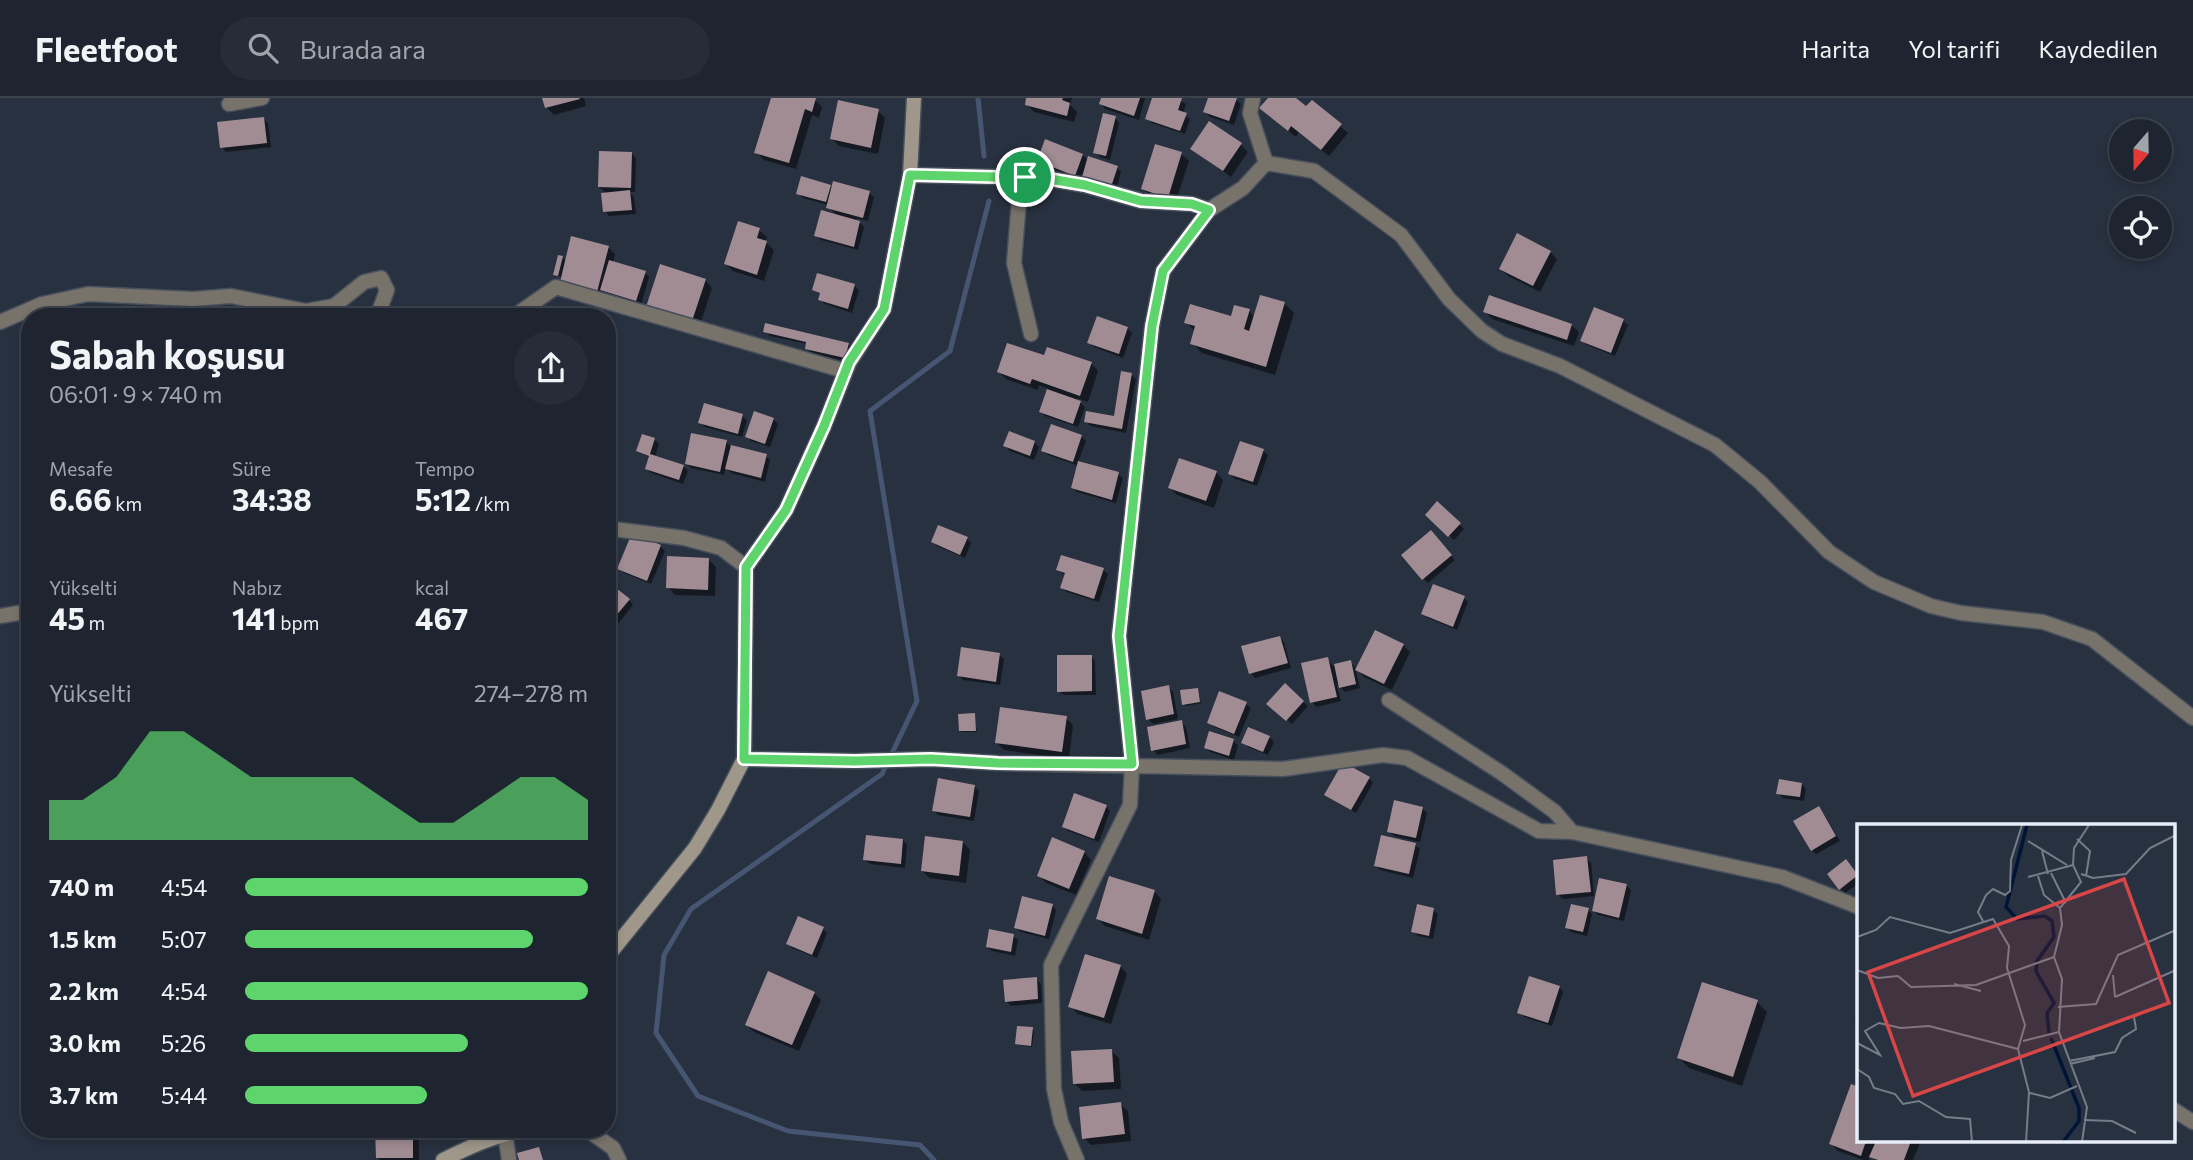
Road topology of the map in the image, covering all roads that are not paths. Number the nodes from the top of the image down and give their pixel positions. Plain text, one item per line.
1 (262, 98) edge
2 (914, 98) edge
3 (1253, 98) edge
4 (229, 104) dead end
5 (1266, 163) junction
6 (910, 175) junction
7 (1025, 177) junction
8 (1209, 210) junction
9 (33, 308) edge
10 (291, 308) edge
11 (323, 308) edge
12 (380, 308) edge
13 (526, 308) edge
14 (21, 313) edge
15 (0, 322) edge
16 (1031, 334) dead end
17 (845, 371) junction
18 (616, 529) edge
19 (746, 567) junction
20 (21, 612) edge
21 (0, 616) edge
22 (1389, 699) dead end
23 (2193, 718) edge
24 (744, 759) junction
25 (1132, 764) junction
26 (1572, 832) junction
27 (1857, 906) edge
28 (616, 946) edge
29 (2176, 1111) edge
30 (2193, 1122) edge
31 (491, 1138) edge
32 (506, 1138) edge
33 (599, 1138) edge
34 (443, 1160) edge
35 (509, 1160) edge
36 (619, 1160) edge
37 (1077, 1160) edge

1 - 4 street
2 - 6 street
3 - 5 street
5 - 8 street
5 - 23 street
6 - 7 street
6 - 17 street
7 - 8 street
7 - 16 street
8 - 25 street
9 - 10 street
11 - 12 street
13 - 17 street
14 - 15 street
17 - 19 street
18 - 19 street
19 - 24 street
20 - 21 street
22 - 26 street
24 - 25 street
24 - 28 street
25 - 26 street
25 - 37 street
26 - 27 street
29 - 30 street
31 - 34 street
32 - 35 street
33 - 36 street

